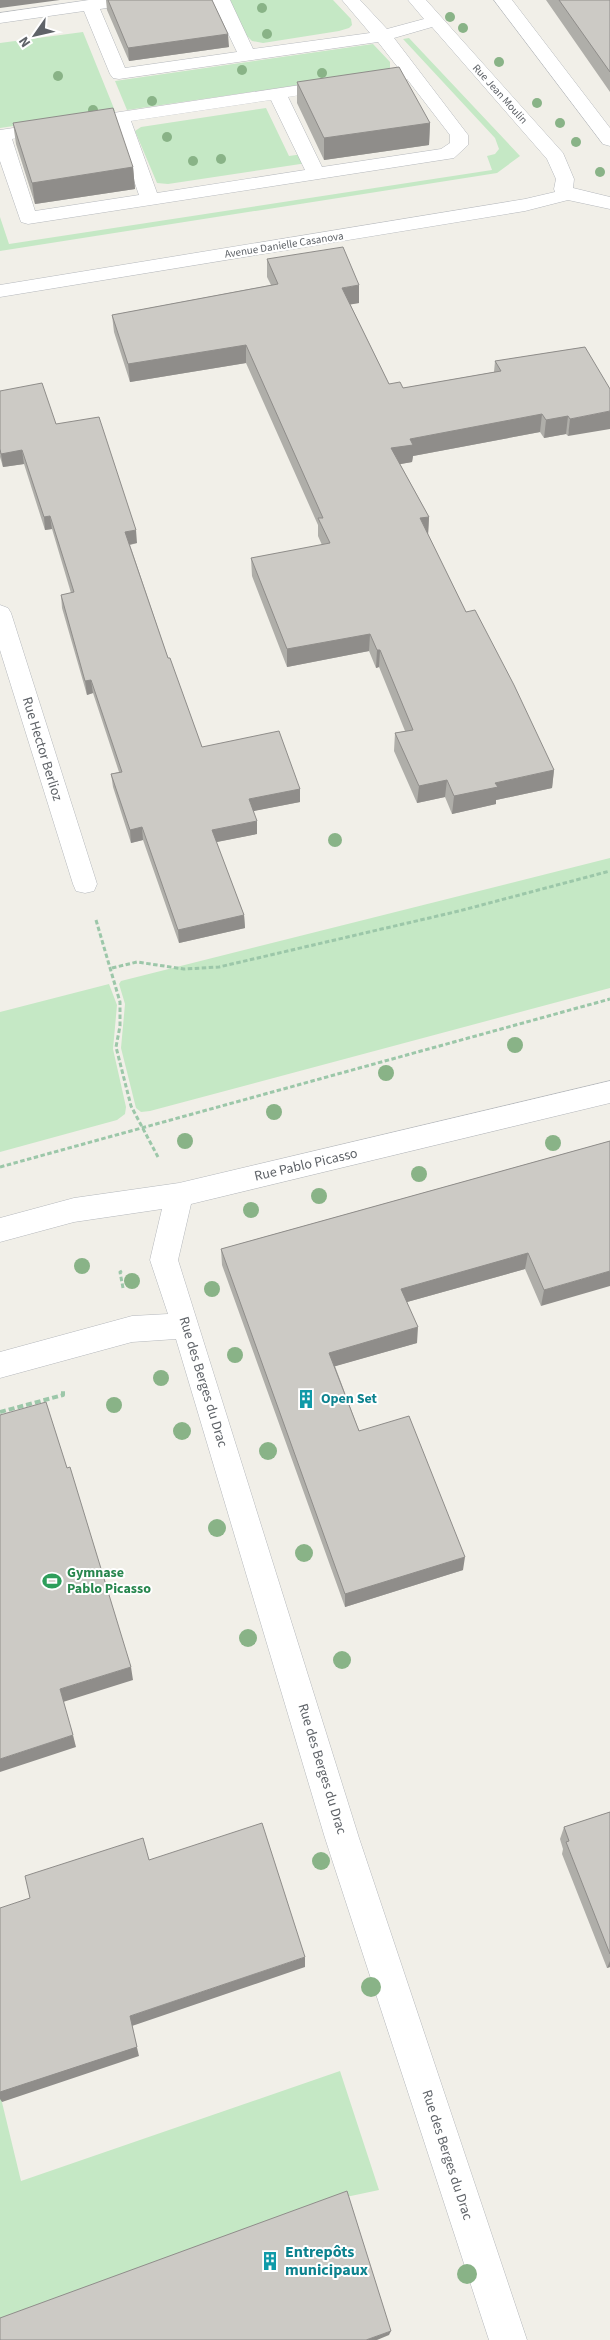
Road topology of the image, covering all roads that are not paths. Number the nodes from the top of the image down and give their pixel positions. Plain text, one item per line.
1 (128, 0) edge
2 (221, 0) edge
3 (351, 0) edge
4 (444, 0) edge
5 (503, 0) edge
6 (419, 2) edge
7 (90, 5) junction
8 (0, 18) edge
9 (435, 20) junction
10 (392, 33) junction
11 (247, 55) junction
12 (412, 73) junction
13 (277, 93) junction
14 (121, 117) junction
15 (610, 140) edge
16 (316, 174) junction
17 (568, 194) junction
18 (150, 200) junction
19 (610, 204) edge
20 (0, 291) edge
21 (0, 613) edge
22 (85, 884) road end
23 (610, 1092) edge
24 (179, 1195) junction
25 (0, 1230) edge
26 (186, 1326) junction
27 (0, 1365) edge
28 (508, 2340) edge

1 - 7 street
2 - 11 street
3 - 10 street
4 - 6 street
5 - 15 street
6 - 9 street, Rue Jean Moulin
7 - 8 street
7 - 11 street
9 - 10 street
9 - 17 street, Rue Jean Moulin
10 - 11 street
10 - 12 street
12 - 13 street
12 - 16 street
13 - 14 street
13 - 16 street
14 - 18 street
14 - 18 street
16 - 18 street
17 - 19 street
17 - 20 street, Avenue Danielle Casanova
21 - 22 street, Rue Hector Berlioz
23 - 24 street, Rue Pablo Picasso
24 - 25 street, Rue Pablo Picasso
24 - 26 street, Rue des Berges du Drac
26 - 27 street
26 - 28 street, Rue des Berges du Drac

